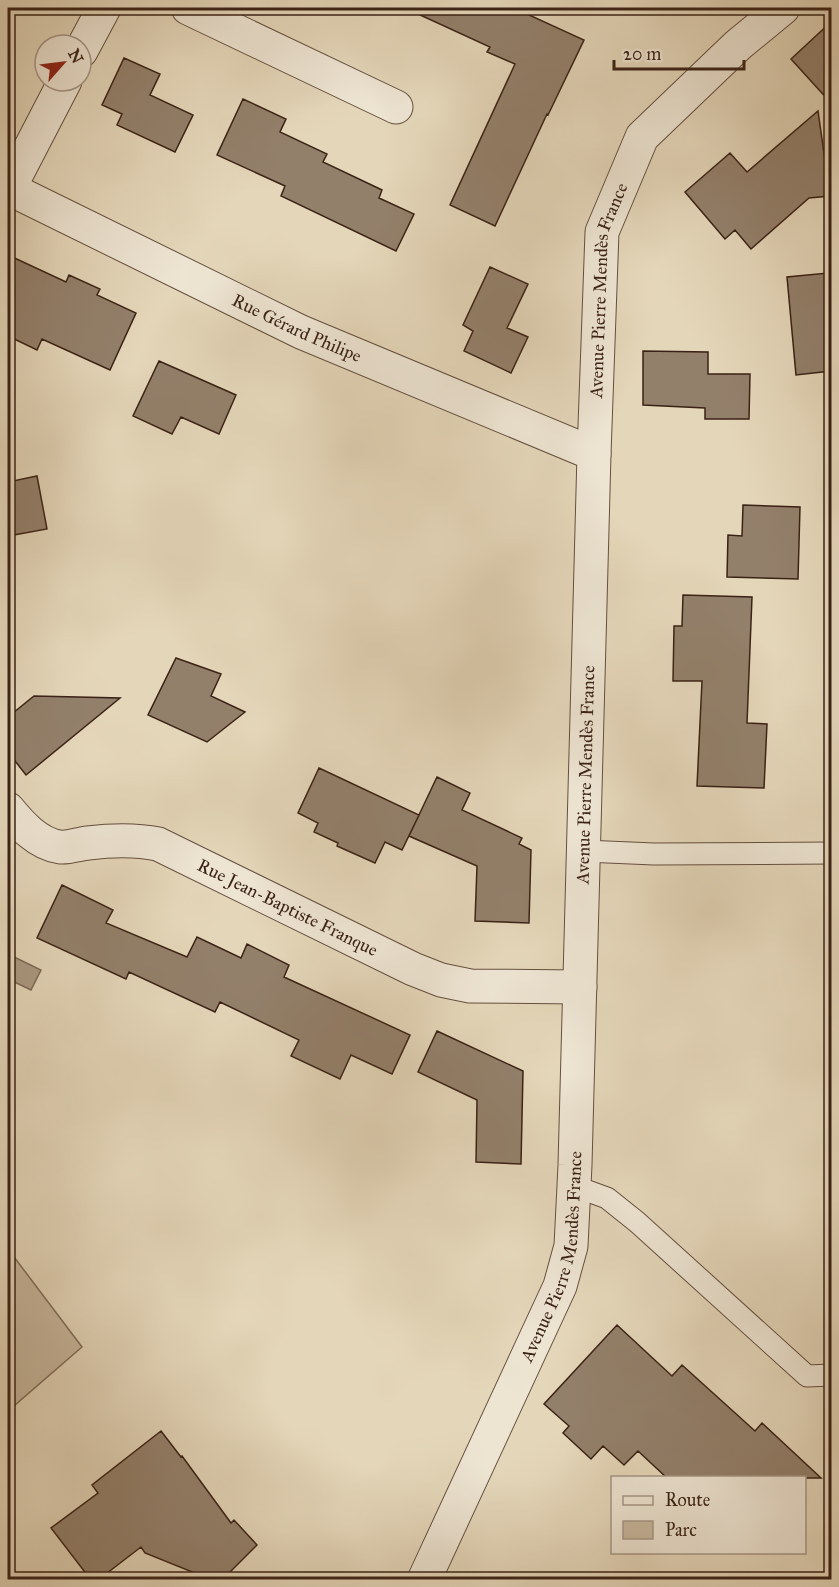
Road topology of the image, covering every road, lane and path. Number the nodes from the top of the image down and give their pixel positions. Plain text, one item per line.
1 (104, 8) edge
2 (188, 8) edge
3 (783, 8) edge
4 (91, 33) edge
5 (59, 93) edge
6 (396, 107) dead end
7 (8, 189) edge
8 (594, 454) junction
9 (8, 809) edge
10 (584, 851) junction
11 (831, 853) edge
12 (580, 987) junction
13 (574, 1186) junction
14 (831, 1375) edge
15 (424, 1580) edge

1 - 4 street
2 - 6 street
3 - 8 street, Avenue Pierre Mendès France
5 - 7 street
7 - 8 street, Rue Gérard Philipe
8 - 10 street, Avenue Pierre Mendès France
9 - 12 street, Rue Jean-Baptiste Franque
10 - 11 lane
10 - 12 street, Avenue Pierre Mendès France
12 - 13 street, Avenue Pierre Mendès France
13 - 14 lane
13 - 15 street, Avenue Pierre Mendès France

